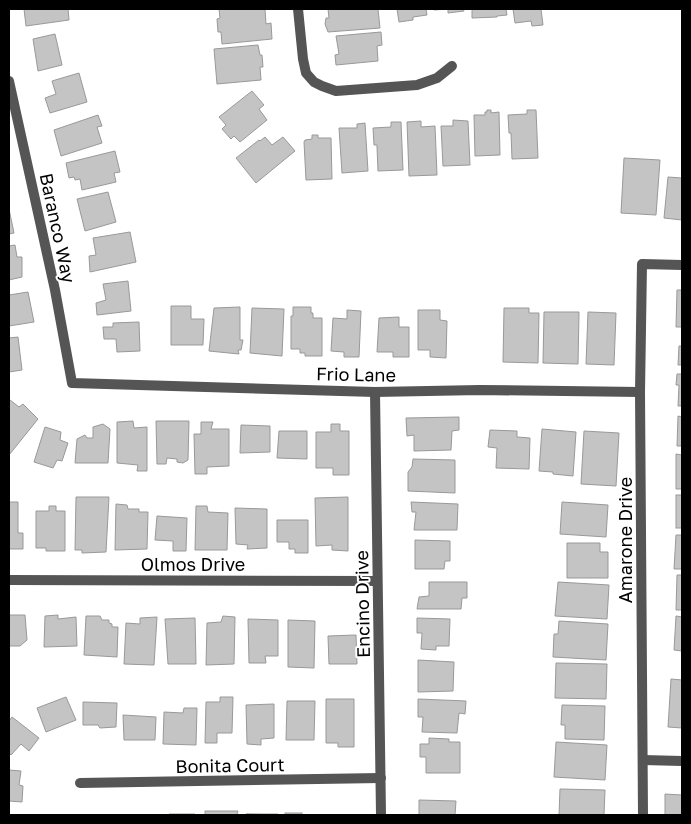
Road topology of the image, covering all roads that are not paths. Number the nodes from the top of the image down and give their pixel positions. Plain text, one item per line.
1 (298, 9) edge
2 (452, 66) dead end
3 (9, 81) edge
4 (682, 265) edge
5 (72, 383) joint
6 (376, 392) junction
7 (640, 392) junction
8 (9, 580) edge
9 (377, 581) junction
10 (643, 760) junction
11 (682, 761) edge
12 (382, 778) junction
13 (80, 784) dead end
14 (381, 815) edge
15 (643, 815) edge

1 - 2 street
3 - 5 street, Baranco Way
4 - 7 street, Amarone Drive
5 - 6 street, Frio Lane
6 - 7 street, Frio Lane
6 - 9 street, Encino Drive
7 - 10 street, Amarone Drive
8 - 9 street, Olmos Drive
9 - 12 street, Encino Drive
10 - 11 street
10 - 15 street, Amarone Drive
12 - 13 street, Bonita Court
12 - 14 street, Encino Drive

